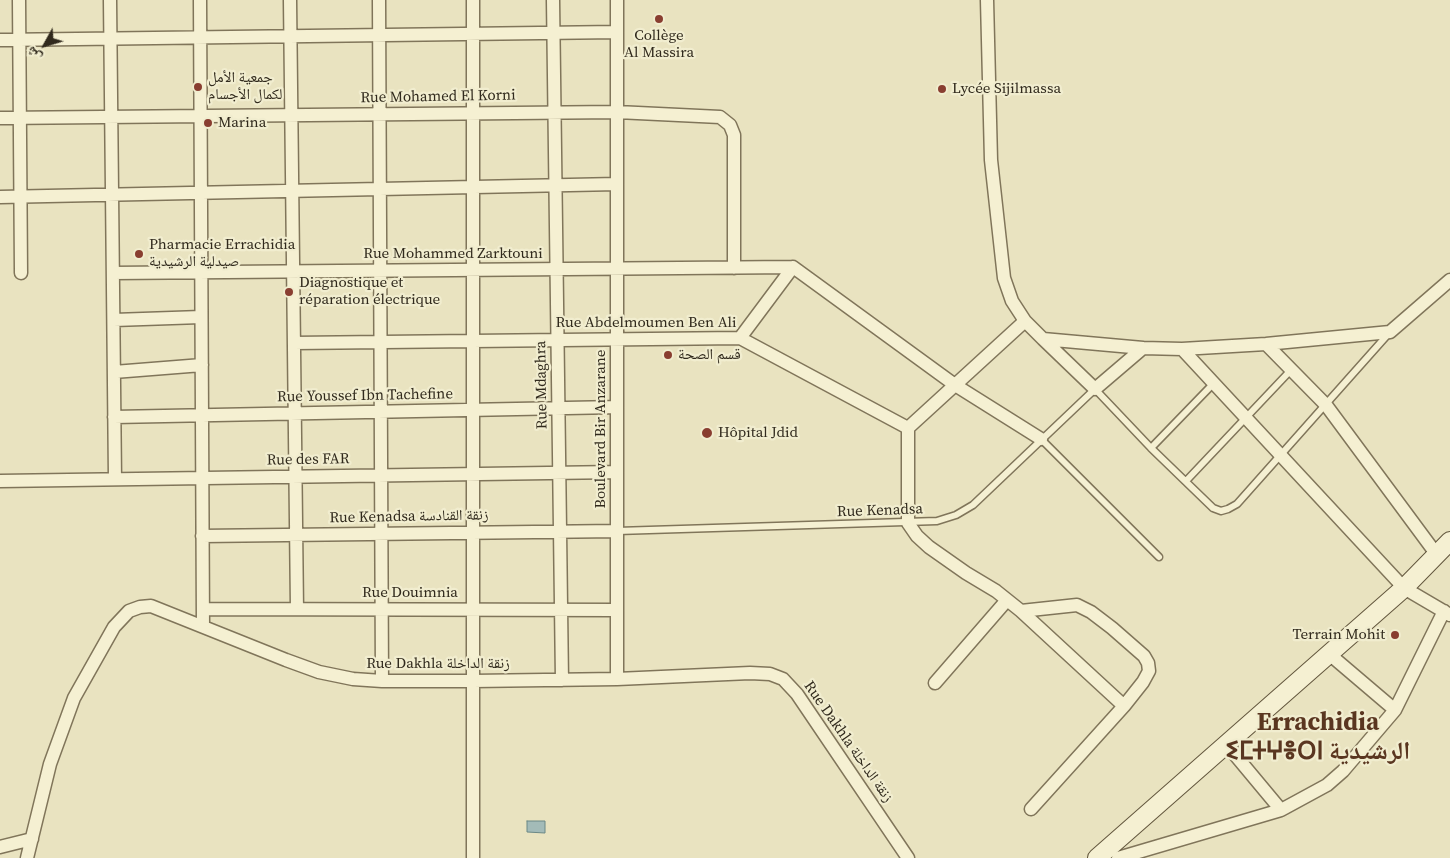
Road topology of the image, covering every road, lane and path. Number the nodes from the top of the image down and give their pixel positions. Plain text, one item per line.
1 (19, 0) edge
2 (110, 0) edge
3 (200, 0) edge
4 (290, 0) edge
5 (379, 0) edge
6 (473, 0) edge
7 (552, 0) edge
8 (617, 0) edge
9 (987, 0) edge
10 (553, 32) junction
11 (617, 32) junction
12 (473, 34) junction
13 (379, 35) junction
14 (291, 36) junction
15 (200, 38) junction
16 (110, 39) junction
17 (0, 40) edge
18 (20, 40) junction
19 (554, 112) junction
20 (617, 112) junction
21 (473, 113) junction
22 (379, 114) junction
23 (292, 115) junction
24 (200, 116) junction
25 (111, 117) junction
26 (0, 118) edge
27 (20, 118) junction
28 (617, 184) junction
29 (555, 185) junction
30 (473, 187) junction
31 (380, 189) junction
32 (292, 191) junction
33 (201, 193) junction
34 (112, 195) junction
35 (0, 197) edge
36 (20, 197) junction
37 (793, 267) junction
38 (617, 268) junction
39 (734, 268) junction
40 (556, 269) junction
41 (380, 270) junction
42 (473, 270) junction
43 (293, 271) junction
44 (201, 272) junction
45 (21, 273) dead end
46 (113, 273) junction
47 (1450, 280) edge
48 (201, 317) junction
49 (114, 320) junction
50 (1025, 321) junction
51 (1390, 332) junction
52 (617, 338) junction
53 (740, 338) junction
54 (1043, 338) junction
55 (557, 339) junction
56 (473, 340) junction
57 (380, 341) junction
58 (294, 342) junction
59 (1266, 344) junction
60 (1143, 348) junction
61 (1182, 349) junction
62 (202, 365) junction
63 (1292, 370) junction
64 (114, 372) junction
65 (1214, 383) junction
66 (955, 385) junction
67 (1095, 389) junction
68 (1326, 405) junction
69 (617, 407) junction
70 (558, 408) junction
71 (473, 410) junction
72 (381, 412) junction
73 (295, 414) junction
74 (202, 415) junction
75 (114, 417) junction
76 (1246, 418) junction
77 (908, 428) junction
78 (1041, 439) junction
79 (1151, 448) junction
80 (1281, 455) junction
81 (559, 472) junction
82 (617, 472) junction
83 (473, 474) junction
84 (381, 475) junction
85 (295, 477) junction
86 (202, 478) junction
87 (115, 480) junction
88 (0, 481) edge
89 (1186, 481) junction
90 (908, 523) junction
91 (560, 531) junction
92 (617, 531) junction
93 (473, 532) junction
94 (381, 534) junction
95 (296, 535) junction
96 (202, 536) junction
97 (1450, 541) edge
98 (1437, 555) junction
99 (1159, 557) dead end
100 (1404, 588) junction
101 (1007, 600) junction
102 (203, 609) junction
103 (297, 609) junction
104 (381, 609) junction
105 (473, 610) junction
106 (561, 610) junction
107 (617, 610) junction
108 (1020, 611) junction
109 (1447, 613) edge
110 (203, 626) junction
111 (1328, 653) junction
112 (617, 679) junction
113 (562, 680) junction
114 (473, 681) junction
115 (382, 682) junction
116 (935, 683) dead end
117 (1124, 706) junction
118 (1394, 710) junction
119 (1226, 744) junction
120 (1031, 809) dead end
121 (1280, 810) junction
122 (32, 839) junction
123 (0, 847) edge
124 (28, 858) edge
125 (473, 858) edge
126 (908, 858) edge
127 (1097, 858) edge
128 (1118, 858) edge

1 - 18 street
2 - 16 street
3 - 15 street
4 - 14 street
5 - 13 street
6 - 12 street
7 - 10 street, Rue Mdaghra
8 - 11 street, Boulevard Bir Anzarane
9 - 50 street
10 - 11 street
10 - 12 street
10 - 19 street, Rue Mdaghra
11 - 20 street, Boulevard Bir Anzarane
12 - 13 street
12 - 21 street
13 - 14 street
13 - 22 street
14 - 15 street
14 - 23 street
15 - 16 street
15 - 24 street
16 - 18 street
16 - 25 street
17 - 18 street
18 - 27 street
19 - 20 street, Rue Mohamed El Korni
19 - 21 street, Rue Mohamed El Korni
19 - 29 street, Rue Mdaghra
20 - 28 street, Boulevard Bir Anzarane
20 - 39 street, Rue Mohamed El Korni
21 - 22 street, Rue Mohamed El Korni
21 - 30 street
22 - 23 street, Rue Mohamed El Korni
22 - 31 street
23 - 24 street, Rue Mohamed El Korni
23 - 32 street
24 - 25 street, Rue Mohamed El Korni
24 - 33 street
25 - 27 street, Rue Mohamed El Korni
25 - 34 street
26 - 27 street, Rue Mohamed El Korni
27 - 36 street
28 - 29 street
28 - 38 street, Boulevard Bir Anzarane
29 - 30 street
29 - 40 street, Rue Mdaghra
30 - 31 street
30 - 42 street
31 - 32 street
31 - 41 street
32 - 33 street
32 - 43 street
33 - 34 street
33 - 44 street
34 - 36 street
34 - 46 street
35 - 36 street
36 - 45 street
37 - 39 street, Rue Mohammed Zarktouni
37 - 53 street
37 - 66 street
38 - 39 street, Rue Mohammed Zarktouni
38 - 40 street, Rue Mohammed Zarktouni
38 - 52 street, Boulevard Bir Anzarane
40 - 42 street, Rue Mohammed Zarktouni
40 - 55 street, Rue Mdaghra
41 - 42 street, Rue Mohammed Zarktouni
41 - 43 street, Rue Mohammed Zarktouni
41 - 57 street
42 - 56 street
43 - 44 street, Rue Mohammed Zarktouni
43 - 58 street
44 - 46 street, Rue Mohammed Zarktouni
44 - 48 street
46 - 49 street
47 - 51 street
48 - 49 street
48 - 62 street
49 - 64 street
50 - 54 street
50 - 66 street
51 - 59 street
51 - 68 lane
52 - 53 street, Rue Abdelmoumen Ben Ali
52 - 55 street, Rue Abdelmoumen Ben Ali
52 - 69 street, Boulevard Bir Anzarane
53 - 77 street, Rue Abdelmoumen Ben Ali
54 - 60 street
54 - 67 street
55 - 56 street, Rue Abdelmoumen Ben Ali
55 - 70 street, Rue Mdaghra
56 - 57 street, Rue Abdelmoumen Ben Ali
56 - 71 street
57 - 58 street, Rue Abdelmoumen Ben Ali
57 - 72 street
58 - 73 street
59 - 61 street
59 - 63 street
60 - 61 street
60 - 67 street
61 - 65 street
62 - 64 street
62 - 74 street
63 - 68 street
63 - 76 lane
64 - 75 street
65 - 76 street
65 - 79 lane
66 - 77 street
66 - 78 street
67 - 78 lane, Rue Kenadsa
67 - 79 lane
68 - 80 lane
68 - 98 street
69 - 70 street, Rue Youssef Ibn Tachefine
69 - 82 street, Boulevard Bir Anzarane
70 - 71 street, Rue Youssef Ibn Tachefine
70 - 81 street, Rue Mdaghra
71 - 72 street, Rue Youssef Ibn Tachefine
71 - 83 street
72 - 73 street, Rue Youssef Ibn Tachefine
72 - 84 street
73 - 74 street, Rue Youssef Ibn Tachefine
73 - 85 street
74 - 75 street, Rue Youssef Ibn Tachefine
74 - 86 street
75 - 87 street
76 - 80 street
76 - 89 lane
77 - 90 street
78 - 90 lane, Rue Kenadsa
78 - 99 lane
79 - 89 lane
80 - 89 lane
80 - 100 street
81 - 82 street, Rue des FAR
81 - 83 street, Rue des FAR
81 - 91 street, Rue Mdaghra
82 - 92 street, Boulevard Bir Anzarane
83 - 84 street, Rue des FAR
83 - 93 street
84 - 85 street, Rue des FAR
84 - 94 street
85 - 86 street, Rue des FAR
85 - 95 street
86 - 87 street, Rue des FAR
86 - 96 street
87 - 88 street, Rue des FAR
90 - 92 lane, Rue Kenadsa
90 - 101 street
91 - 92 street, Rue Kenadsa زنقة القنادسة
91 - 93 street, Rue Kenadsa زنقة القنادسة
91 - 106 street, Rue Mdaghra
92 - 107 street, Boulevard Bir Anzarane
93 - 94 street, Rue Kenadsa زنقة القنادسة
93 - 105 street
94 - 95 street, Rue Kenadsa زنقة القنادسة
94 - 104 street
95 - 96 street, Rue Kenadsa زنقة القنادسة
95 - 103 street
96 - 102 street
97 - 98 street
98 - 100 street
100 - 109 street
100 - 111 street
101 - 108 street
101 - 116 street
102 - 103 street, Rue Douimnia
102 - 110 street
103 - 104 street, Rue Douimnia
104 - 105 street, Rue Douimnia
104 - 115 street
105 - 106 street, Rue Douimnia
105 - 114 street
106 - 107 street, Rue Douimnia
106 - 113 street, Rue Mdaghra
107 - 112 street, Boulevard Bir Anzarane
108 - 117 street
108 - 117 street
109 - 118 street
110 - 115 street, Rue Dakhla زنقة الداخلة
110 - 122 street, Rue Dakhla زنقة الداخلة
111 - 118 street
111 - 119 street
112 - 113 street, Rue Dakhla زنقة الداخلة
112 - 126 street, Rue Dakhla زنقة الداخلة
113 - 114 street, Rue Dakhla زنقة الداخلة
114 - 115 street, Rue Dakhla زنقة الداخلة
114 - 125 street
117 - 120 street
118 - 121 street
119 - 121 street
119 - 127 street
121 - 128 street
122 - 123 street
122 - 124 street, Rue Dakhla زنقة الداخلة

